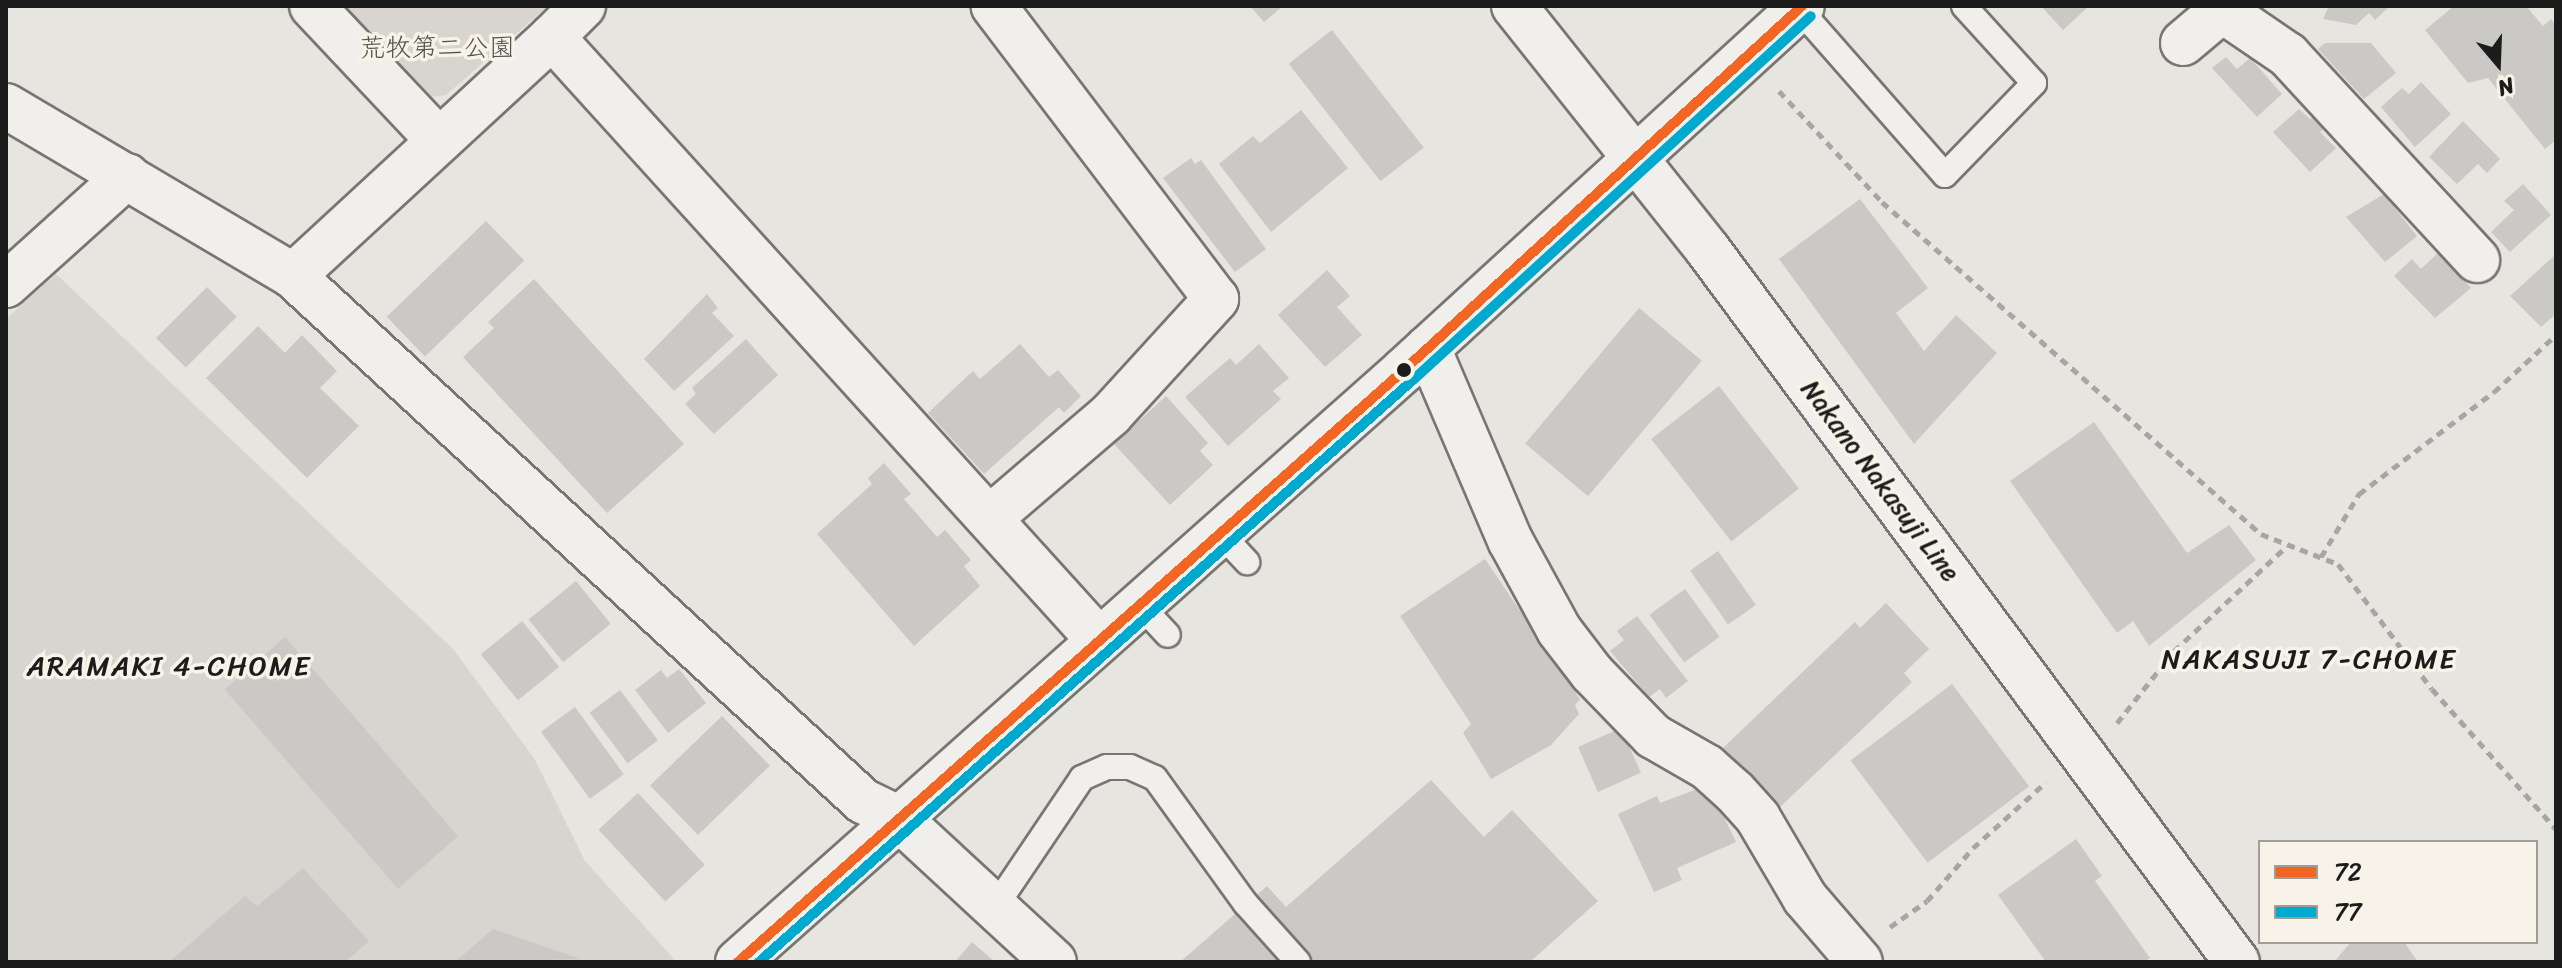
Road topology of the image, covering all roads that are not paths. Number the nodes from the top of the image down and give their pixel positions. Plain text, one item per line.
1 (312, 6) edge
2 (583, 6) edge
3 (994, 6) edge
4 (1514, 6) edge
5 (1964, 6) edge
6 (1801, 7) edge
7 (2224, 8) edge
8 (552, 37) junction
9 (2183, 43) dead end
10 (6, 106) edge
11 (439, 141) junction
12 (1637, 156) junction
13 (127, 176) junction
14 (2468, 232) dead end
15 (293, 276) junction
16 (6, 285) edge
17 (1428, 348) junction
18 (991, 517) junction
19 (1099, 640) junction
20 (898, 818) junction
21 (995, 907) junction
22 (1857, 958) edge
23 (738, 962) edge
24 (1054, 962) edge
25 (1298, 962) edge
26 (2237, 962) edge

1 - 11 street
2 - 8 street
3 - 18 street
4 - 12 street, Nakano Nakasuji Line
5 - 6 lane
6 - 12 street
7 - 9 street
7 - 14 street
8 - 11 street
8 - 18 street
10 - 13 street
11 - 15 street
12 - 17 street
12 - 26 street, Nakano Nakasuji Line
13 - 15 street
13 - 16 street
15 - 20 street
17 - 19 street
17 - 22 street
18 - 19 street
19 - 20 street
20 - 21 street
20 - 23 street
21 - 24 street
21 - 25 lane

